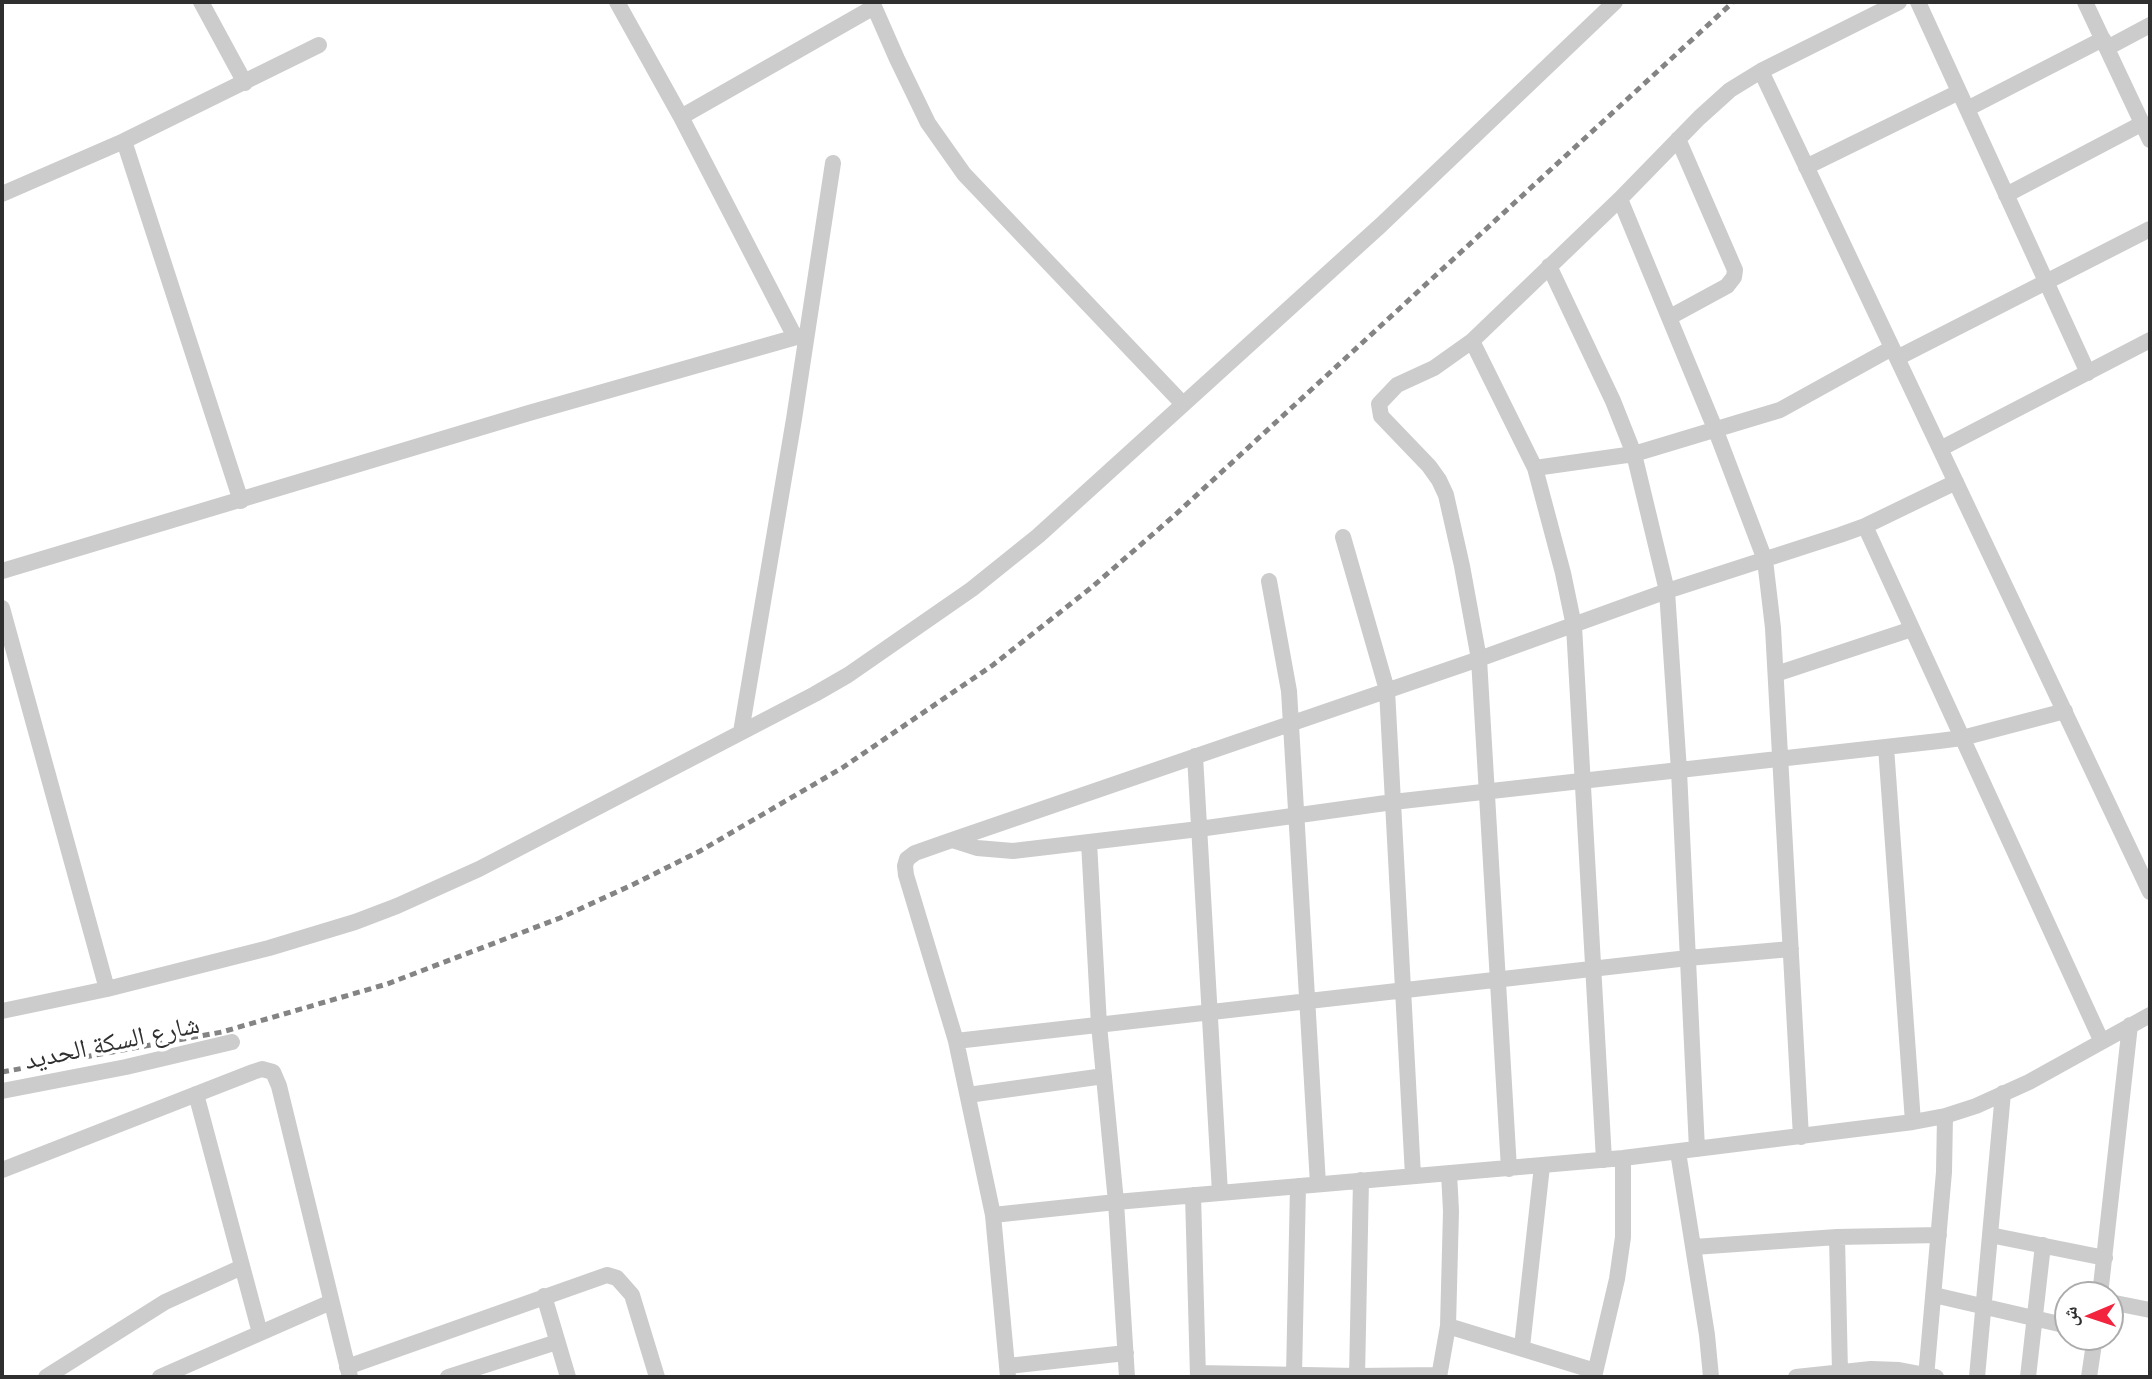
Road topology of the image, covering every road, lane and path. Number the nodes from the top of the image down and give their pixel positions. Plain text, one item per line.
1 (201, 2) edge
2 (617, 2) edge
3 (1615, 2) edge
4 (1899, 2) edge
5 (1918, 2) edge
6 (2085, 2) edge
7 (874, 4) edge
8 (2150, 25) edge
9 (2105, 43) junction
10 (319, 45) dead end
11 (1761, 71) junction
12 (245, 83) junction
13 (1959, 92) junction
14 (1967, 109) junction
15 (681, 117) junction
16 (2147, 131) edge
17 (1678, 139) junction
18 (124, 141) junction
19 (833, 163) dead end
20 (1807, 167) junction
21 (2, 194) edge
22 (2006, 195) junction
23 (1620, 199) junction
24 (2150, 229) edge
25 (1549, 266) junction
26 (2046, 282) junction
27 (1670, 317) junction
28 (801, 336) junction
29 (2150, 340) edge
30 (1472, 341) junction
31 (1895, 353) junction
32 (2088, 373) junction
33 (1182, 404) junction
34 (1716, 431) junction
35 (1940, 449) junction
36 (1634, 454) junction
37 (1535, 468) junction
38 (1956, 482) junction
39 (241, 501) junction
40 (1865, 526) junction
41 (1343, 537) dead end
42 (1765, 560) junction
43 (2, 571) edge
44 (1269, 581) dead end
45 (1667, 591) junction
46 (2, 608) edge
47 (1574, 626) junction
48 (1912, 629) junction
49 (1479, 659) junction
50 (1776, 674) junction
51 (1387, 690) junction
52 (2064, 711) junction
53 (1291, 723) junction
54 (741, 732) junction
55 (1962, 738) junction
56 (1886, 747) junction
57 (1195, 756) junction
58 (1781, 760) junction
59 (1679, 771) junction
60 (1581, 781) junction
61 (1487, 792) junction
62 (1393, 802) junction
63 (1296, 815) junction
64 (1199, 829) junction
65 (952, 840) junction
66 (1089, 842) junction
67 (2150, 892) edge
68 (1791, 949) junction
69 (1688, 958) junction
70 (1592, 969) junction
71 (1497, 980) junction
72 (107, 989) junction
73 (1403, 991) junction
74 (1306, 1002) junction
75 (2, 1011) edge
76 (1209, 1013) junction
77 (2150, 1015) edge
78 (1099, 1025) junction
79 (2130, 1025) junction
80 (2101, 1040) junction
81 (956, 1041) junction
82 (232, 1042) dead end
83 (1104, 1076) junction
84 (2, 1091) edge
85 (2003, 1093) junction
86 (196, 1094) junction
87 (968, 1095) junction
88 (1945, 1116) junction
89 (1913, 1122) junction
90 (1801, 1137) junction
91 (1697, 1150) junction
92 (1678, 1152) junction
93 (1623, 1158) junction
94 (1604, 1160) junction
95 (1542, 1166) junction
96 (1508, 1169) junction
97 (2, 1170) edge
98 (1449, 1173) junction
99 (1413, 1176) junction
100 (1361, 1180) junction
101 (1318, 1184) junction
102 (1298, 1186) junction
103 (1220, 1193) junction
104 (1193, 1195) junction
105 (1116, 1202) junction
106 (993, 1215) junction
107 (1939, 1235) junction
108 (1990, 1235) junction
109 (1837, 1237) junction
110 (2043, 1245) junction
111 (1694, 1247) junction
112 (2105, 1258) junction
113 (242, 1267) junction
114 (2102, 1281) edge
115 (1934, 1295) junction
116 (544, 1296) junction
117 (331, 1302) junction
118 (2124, 1305) edge
119 (1984, 1307) junction
120 (2150, 1310) edge
121 (2035, 1319) junction
122 (2054, 1323) edge
123 (1448, 1325) junction
124 (260, 1333) junction
125 (557, 1342) junction
126 (1522, 1347) junction
127 (2093, 1351) edge
128 (1126, 1353) junction
129 (349, 1372) edge
130 (1008, 1372) edge
131 (1840, 1372) junction
132 (1870, 1373) edge
133 (1595, 1374) edge
134 (1198, 1375) edge
135 (1294, 1375) junction
136 (1439, 1376) edge
137 (1929, 1376) edge
138 (46, 1377) edge
139 (160, 1377) edge
140 (448, 1377) edge
141 (568, 1377) edge
142 (657, 1377) edge
143 (1127, 1377) edge
144 (1357, 1377) edge
145 (1711, 1377) edge
146 (1796, 1377) edge
147 (1977, 1377) edge
148 (2028, 1377) edge
149 (2090, 1377) edge

1 - 12 street
2 - 15 street
3 - 33 street
4 - 11 street
5 - 13 street
6 - 9 street
7 - 15 street
7 - 33 street
8 - 9 street
9 - 14 street
9 - 16 street
10 - 12 street
11 - 17 street
11 - 20 street
12 - 18 street
13 - 14 street
13 - 20 street
14 - 22 street
15 - 28 street
16 - 22 street
17 - 23 street
17 - 27 street
18 - 21 street
18 - 39 street
19 - 28 street
20 - 31 street
22 - 26 street
23 - 25 street
23 - 27 street
24 - 26 street
25 - 30 street
25 - 36 street
26 - 31 street
26 - 32 street
27 - 34 street
28 - 39 street
28 - 54 street
29 - 32 street
30 - 37 street
30 - 49 street
31 - 34 street
31 - 35 street
32 - 35 street
33 - 54 street
34 - 36 street
34 - 42 street
35 - 38 street
36 - 37 street
36 - 45 street
37 - 47 street
38 - 40 street
38 - 52 street
39 - 43 street
40 - 42 street
40 - 48 street
41 - 51 street
42 - 45 street
42 - 50 street
44 - 53 street
45 - 47 street
45 - 59 street
46 - 72 street
47 - 49 street
47 - 60 street
48 - 50 street
48 - 55 street
49 - 51 street
49 - 61 street
50 - 58 street
51 - 53 street
51 - 62 street
52 - 55 street
52 - 67 street
53 - 57 street
53 - 63 street
54 - 72 street
55 - 56 street
55 - 80 street
56 - 58 street
56 - 89 street
57 - 64 street
57 - 65 street
58 - 59 street
58 - 68 street
59 - 60 street
59 - 69 street
60 - 61 street
60 - 70 street
61 - 62 street
61 - 71 street
62 - 63 street
62 - 73 street
63 - 64 street
63 - 74 street
64 - 66 street
64 - 76 street
65 - 66 street
65 - 81 street
66 - 78 street
68 - 69 street
68 - 90 street
69 - 70 street
69 - 91 street
70 - 71 street
70 - 94 street
71 - 73 street
71 - 96 street
72 - 75 street
73 - 74 street
73 - 99 street
74 - 76 street
74 - 101 street
76 - 78 street
76 - 103 street
77 - 79 street
78 - 81 street
78 - 83 street
79 - 80 street
79 - 112 street
80 - 85 street
81 - 87 street
82 - 84 street, شارع السكة الحديد
83 - 87 street
83 - 105 street
85 - 88 street
85 - 108 street
86 - 97 street
86 - 113 street
86 - 117 street
87 - 106 street
88 - 89 street
88 - 107 street
89 - 90 street
90 - 91 street
91 - 92 street
92 - 93 street
92 - 111 street
93 - 94 street
93 - 133 street
94 - 95 street
95 - 96 street
95 - 126 street
96 - 98 street
98 - 99 street
98 - 123 street
99 - 100 street
100 - 101 street
100 - 144 street
101 - 102 street
102 - 103 street
102 - 135 street
103 - 104 street
104 - 105 street
104 - 134 street
105 - 106 street
105 - 128 street
106 - 130 street
107 - 109 street
107 - 115 street
108 - 110 street
108 - 119 street
109 - 111 street
109 - 131 street
110 - 112 street
110 - 121 street
111 - 145 street
112 - 114 street
113 - 124 street
113 - 138 street
115 - 119 street
115 - 137 street
116 - 125 street
116 - 129 street
116 - 142 street
117 - 124 street
117 - 129 street
118 - 120 street
119 - 121 street
119 - 147 street
121 - 122 street
121 - 148 street
123 - 126 street
123 - 136 street
124 - 139 street
125 - 140 street
125 - 141 street
126 - 133 street
127 - 149 street
128 - 130 street
128 - 143 street
131 - 132 street
131 - 146 street
132 - 137 street
134 - 135 street
135 - 144 street
136 - 144 street

